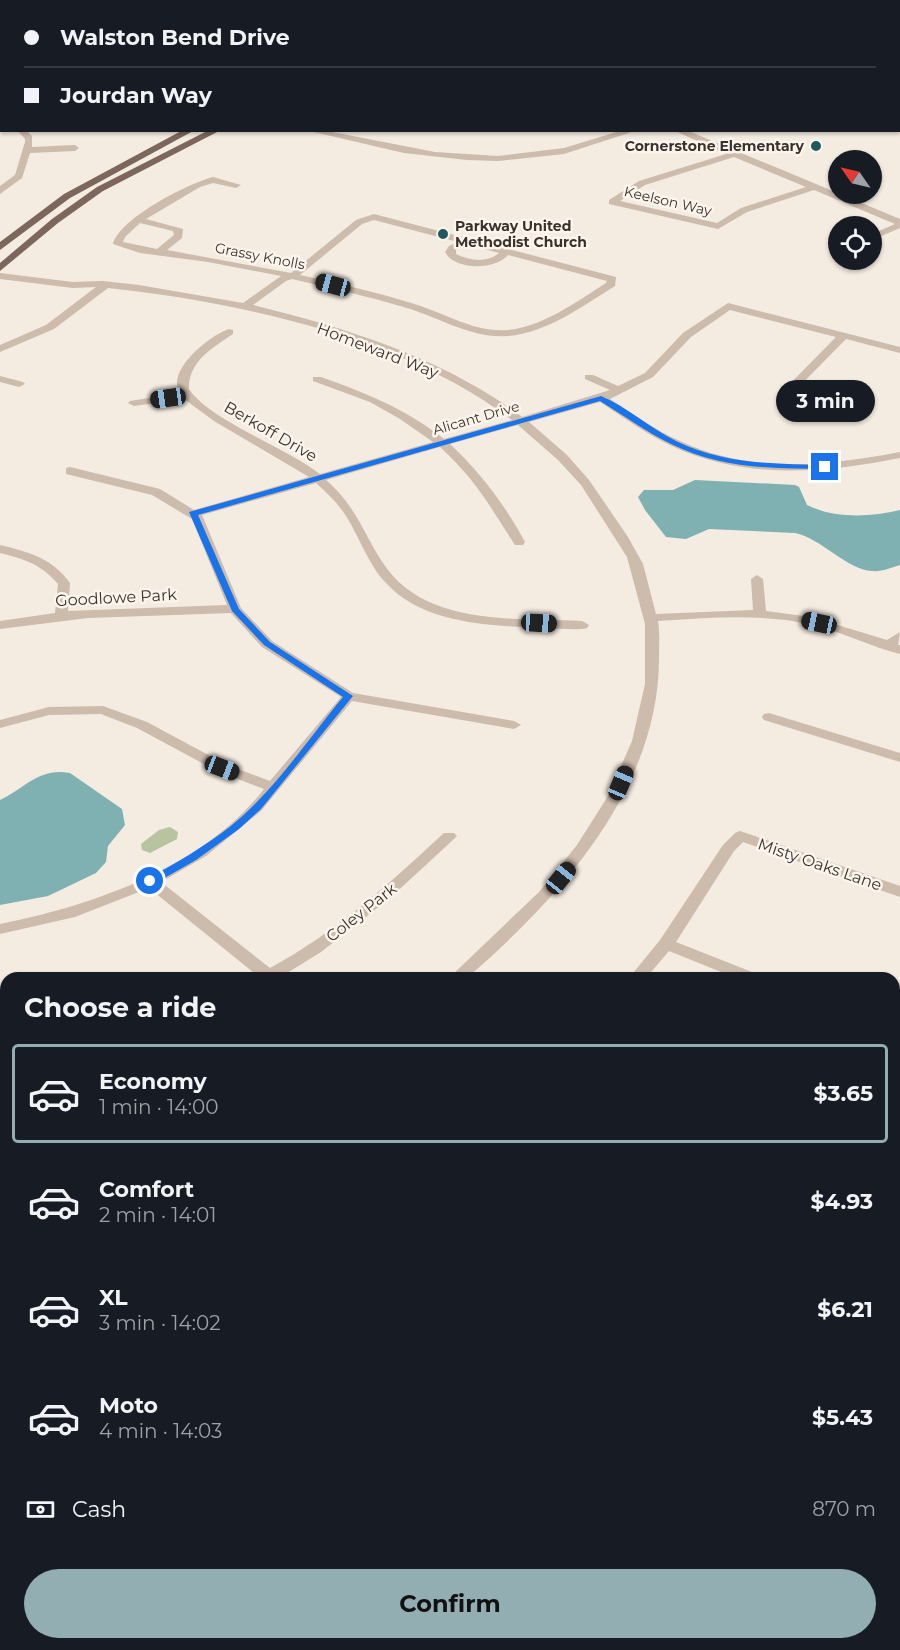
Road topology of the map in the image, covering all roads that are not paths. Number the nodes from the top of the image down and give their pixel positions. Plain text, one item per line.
1 (731, 0) edge
2 (739, 0) edge
3 (23, 132) edge
4 (187, 132) edge
5 (213, 132) edge
6 (318, 132) edge
7 (625, 132) edge
8 (681, 132) edge
9 (75, 148) dead end
10 (28, 150) junction
11 (144, 154) junction
12 (734, 154) junction
13 (161, 158) junction
14 (236, 185) dead end
15 (814, 187) junction
16 (0, 191) edge
17 (53, 205) junction
18 (73, 208) junction
19 (139, 220) junction
20 (900, 223) edge
21 (882, 232) edge
22 (467, 242) junction
23 (0, 247) edge
24 (505, 251) junction
25 (159, 252) junction
26 (0, 269) edge
27 (294, 275) junction
28 (101, 284) junction
29 (251, 309) junction
30 (229, 332) dead end
31 (844, 335) junction
32 (0, 349) edge
33 (900, 350) edge
34 (588, 377) dead end
35 (0, 379) edge
36 (317, 379) dead end
37 (19, 384) dead end
38 (620, 391) junction
39 (185, 396) junction
40 (601, 398) junction
41 (781, 399) dead end
42 (134, 403) dead end
43 (520, 421) junction
44 (442, 443) junction
45 (900, 455) edge
46 (70, 471) dead end
47 (318, 478) junction
48 (192, 514) junction
49 (519, 542) dead end
50 (0, 549) edge
51 (757, 579) dead end
52 (235, 609) junction
53 (760, 615) junction
54 (61, 616) junction
55 (650, 618) junction
56 (0, 625) edge
57 (582, 625) dead end
58 (900, 636) edge
59 (894, 648) edge
60 (349, 696) junction
61 (769, 717) dead end
62 (0, 724) edge
63 (514, 725) dead end
64 (900, 758) edge
65 (272, 787) junction
66 (449, 836) dead end
67 (150, 881) junction
68 (900, 892) edge
69 (0, 929) edge
70 (666, 944) junction
71 (262, 972) edge
72 (276, 972) edge
73 (464, 972) edge
74 (643, 972) edge
75 (736, 972) edge

1 - 2 street
3 - 10 street
4 - 11 main road
5 - 13 main road
6 - 7 street
8 - 12 street
9 - 10 street
10 - 16 street
11 - 13 main road
11 - 17 main road
12 - 15 street
12 - 15 street, Keelson Way
13 - 18 main road
14 - 19 street
15 - 20 street
17 - 18 main road
17 - 23 main road
18 - 26 main road
19 - 25 street
19 - 25 street, Grassy Knolls
20 - 21 street
22 - 24 street
22 - 24 street
22 - 27 street
24 - 27 street, Grassy Knolls
25 - 27 street, Grassy Knolls
26 - 28 street, Homeward Way
27 - 29 street
28 - 29 street, Homeward Way
28 - 32 street
29 - 43 street, Homeward Way
30 - 39 street
31 - 33 street
31 - 38 street, Alicant Drive
31 - 41 street
34 - 38 street
35 - 37 street
36 - 44 street
38 - 40 street, Alicant Drive
39 - 42 street
39 - 47 street, Berkoff Drive
40 - 43 street, Alicant Drive
40 - 45 street
43 - 44 street, Alicant Drive
43 - 55 street, Homeward Way
44 - 47 street, Alicant Drive
44 - 49 street
46 - 48 street
47 - 48 street, Alicant Drive
47 - 57 street, Berkoff Drive
48 - 52 street
50 - 54 street
51 - 53 street
52 - 54 street, Goodlowe Park
52 - 60 street
53 - 55 street
53 - 59 street
54 - 56 street, Goodlowe Park
55 - 73 street, Homeward Way
58 - 59 street
60 - 63 street
60 - 65 street
61 - 64 street
62 - 65 street
65 - 67 street
66 - 72 street, Coley Park
67 - 69 street
67 - 71 street
68 - 70 street, Misty Oaks Lane
70 - 74 street
70 - 75 street

